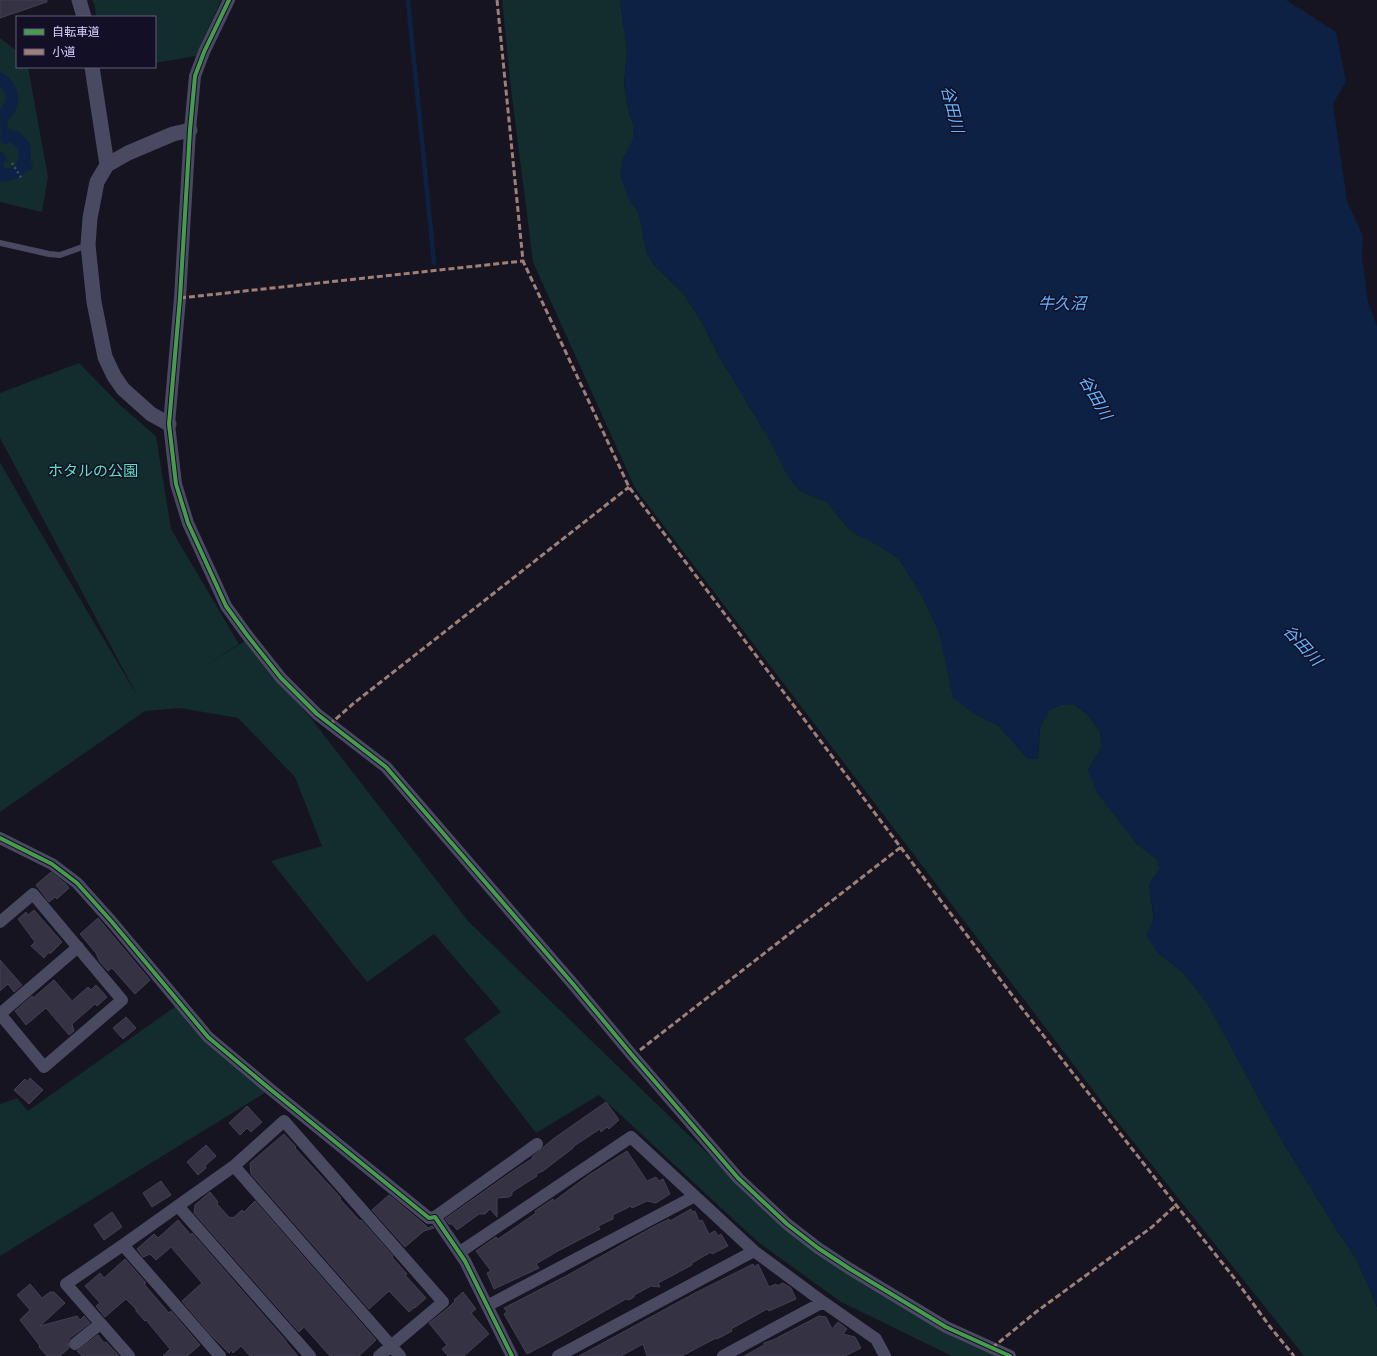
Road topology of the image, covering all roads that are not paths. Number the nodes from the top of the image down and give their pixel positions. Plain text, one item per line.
1 (79, 0) edge
2 (229, 0) edge
3 (84, 16) edge
4 (92, 68) edge
5 (190, 130) junction
6 (107, 165) junction
7 (0, 243) edge
8 (88, 246) junction
9 (169, 424) junction
10 (0, 838) edge
11 (0, 922) edge
12 (78, 947) junction
13 (0, 1014) edge
14 (537, 1144) dead end
15 (234, 1166) junction
16 (694, 1196) junction
17 (178, 1206) junction
18 (435, 1217) junction
19 (123, 1245) junction
20 (754, 1251) junction
21 (460, 1252) junction
22 (823, 1302) junction
23 (487, 1306) junction
24 (100, 1324) junction
25 (75, 1344) dead end
26 (391, 1346) junction
27 (129, 1356) edge
28 (220, 1356) edge
29 (310, 1356) edge
30 (379, 1356) edge
31 (400, 1356) edge
32 (512, 1356) edge
33 (558, 1356) edge
34 (723, 1356) edge
35 (885, 1356) edge
36 (1010, 1356) edge

1 - 3 street
2 - 5 street
4 - 6 street
5 - 6 street
5 - 9 street
6 - 8 street
7 - 8 lane
8 - 9 street
9 - 36 street
10 - 18 street
11 - 12 street
12 - 13 street
12 - 13 street
14 - 18 street
15 - 17 street
15 - 26 street
15 - 26 street
16 - 20 street
16 - 21 street
16 - 23 street
17 - 19 street
17 - 29 street
18 - 21 street
19 - 24 street
19 - 28 street
20 - 22 street
20 - 33 street
21 - 23 street
22 - 34 street
22 - 35 street
23 - 32 street
24 - 25 street
24 - 27 street
26 - 30 street
26 - 31 street

